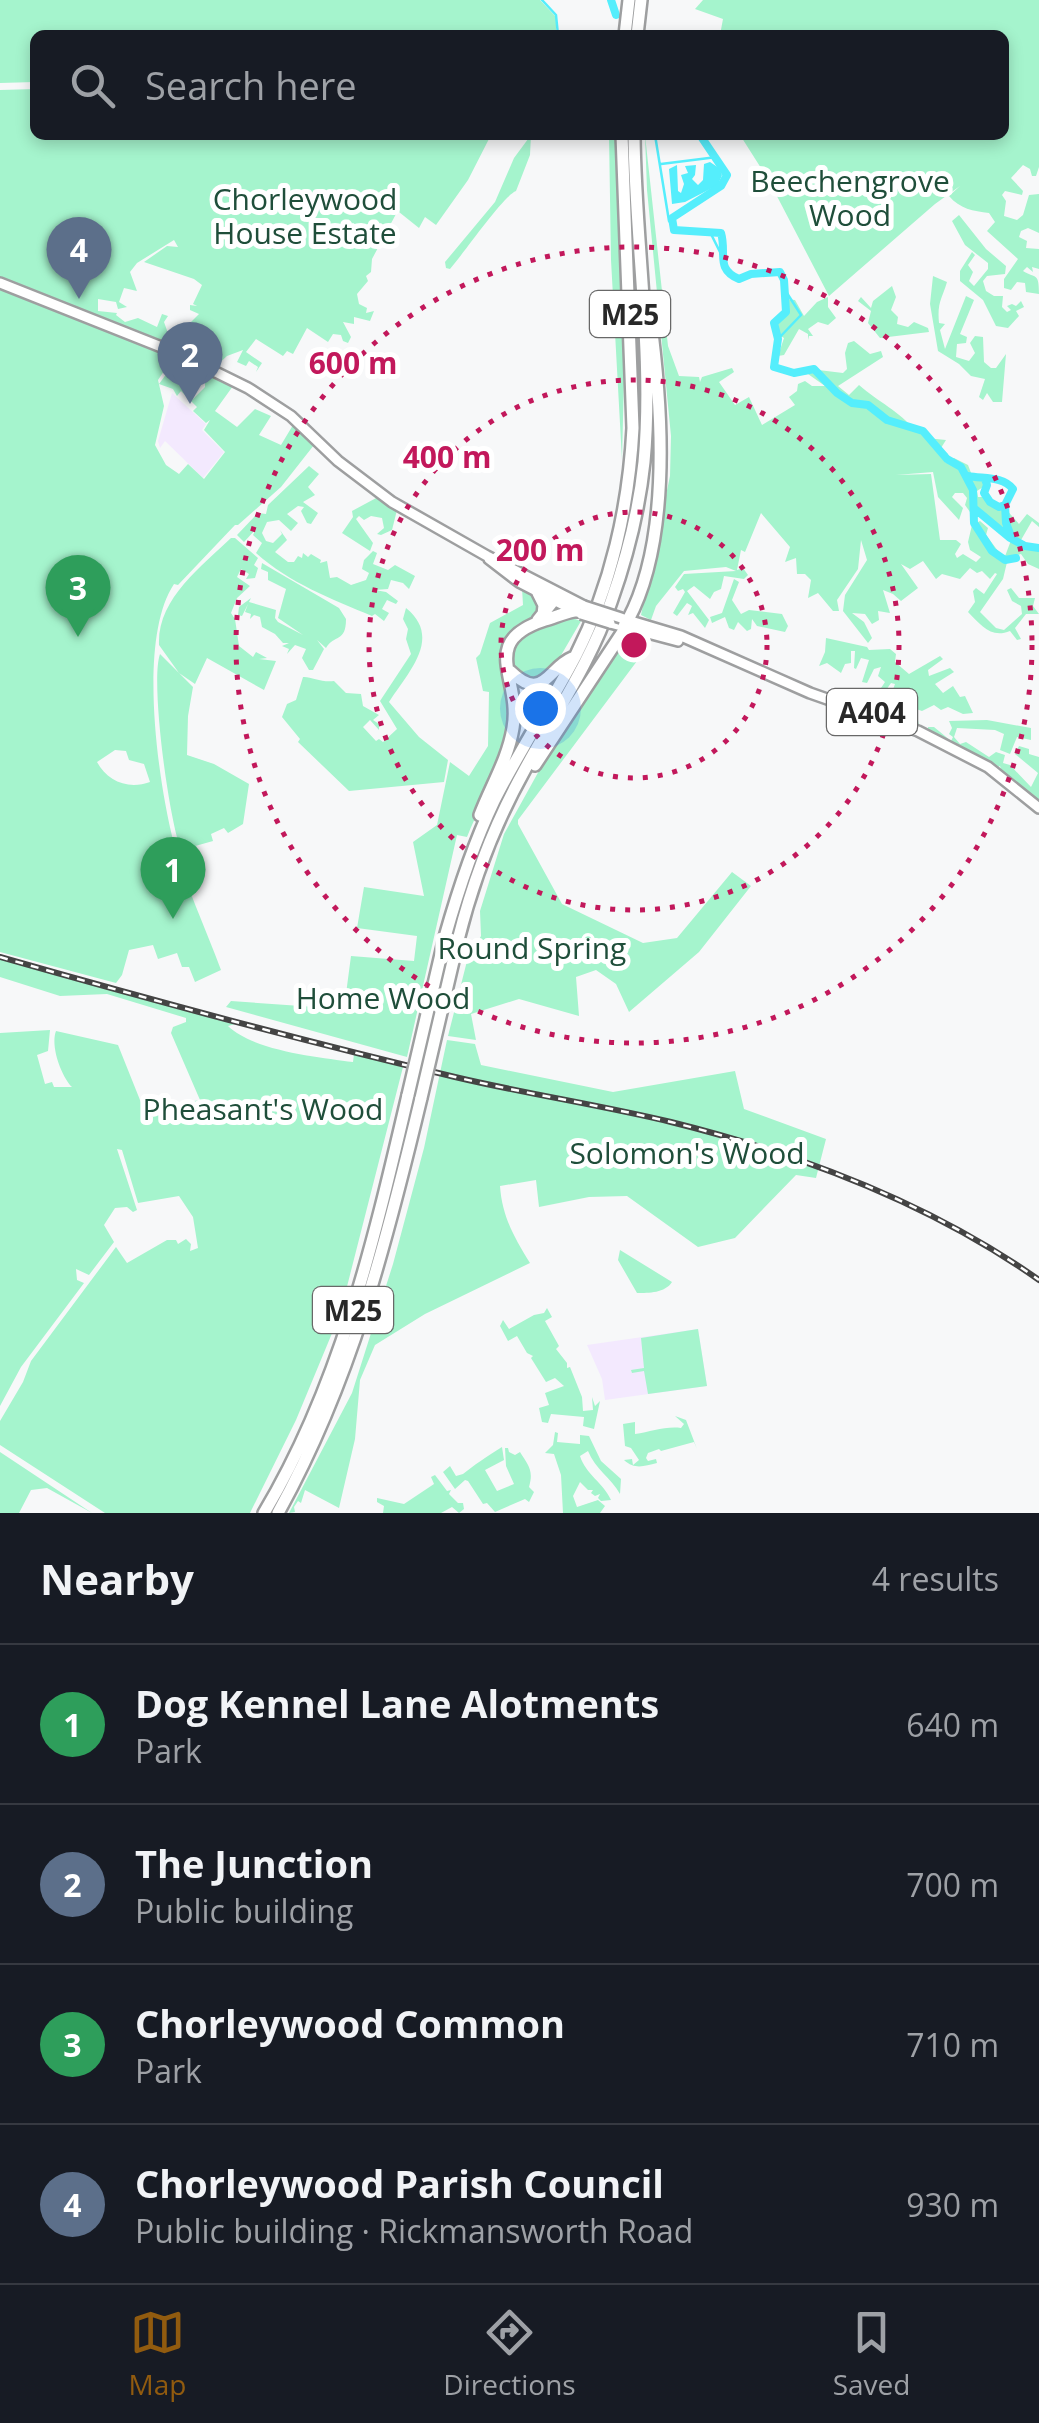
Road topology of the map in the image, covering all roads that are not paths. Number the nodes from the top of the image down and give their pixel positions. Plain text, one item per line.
1 (629, 0) edge
2 (641, 0) edge
3 (626, 30) edge
4 (638, 30) edge
5 (622, 140) edge
6 (634, 140) edge
7 (0, 284) edge
8 (641, 307) junction
9 (537, 587) junction
10 (558, 598) junction
11 (580, 610) junction
12 (541, 619) junction
13 (622, 619) junction
14 (643, 624) joint
15 (691, 641) junction
16 (575, 656) junction
17 (510, 671) junction
18 (519, 779) junction
19 (1039, 808) edge
20 (477, 838) junction
21 (452, 939) junction
22 (414, 1097) junction
23 (264, 1513) edge
24 (278, 1513) edge

1 - 3 highway
2 - 4 highway
5 - 16 highway, M25
6 - 8 highway, M25
7 - 9 main road, A404
8 - 13 highway, M25
8 - 18 highway, M25
9 - 10 main road, A404
9 - 12 highway
10 - 11 main road, A404
10 - 12 highway, M25
11 - 12 highway
11 - 13 main road, A404, bridge
11 - 13 main road, A404, bridge
12 - 17 highway, M25
13 - 14 highway
13 - 15 main road, A404
13 - 18 highway, M25
14 - 15 main road, A404
15 - 19 main road, A404
16 - 17 highway
16 - 20 highway, M25
17 - 20 highway, M25
18 - 21 highway, M25
20 - 21 highway, M25
21 - 22 highway, M25, bridge
22 - 23 highway, M25
22 - 24 highway, M25

